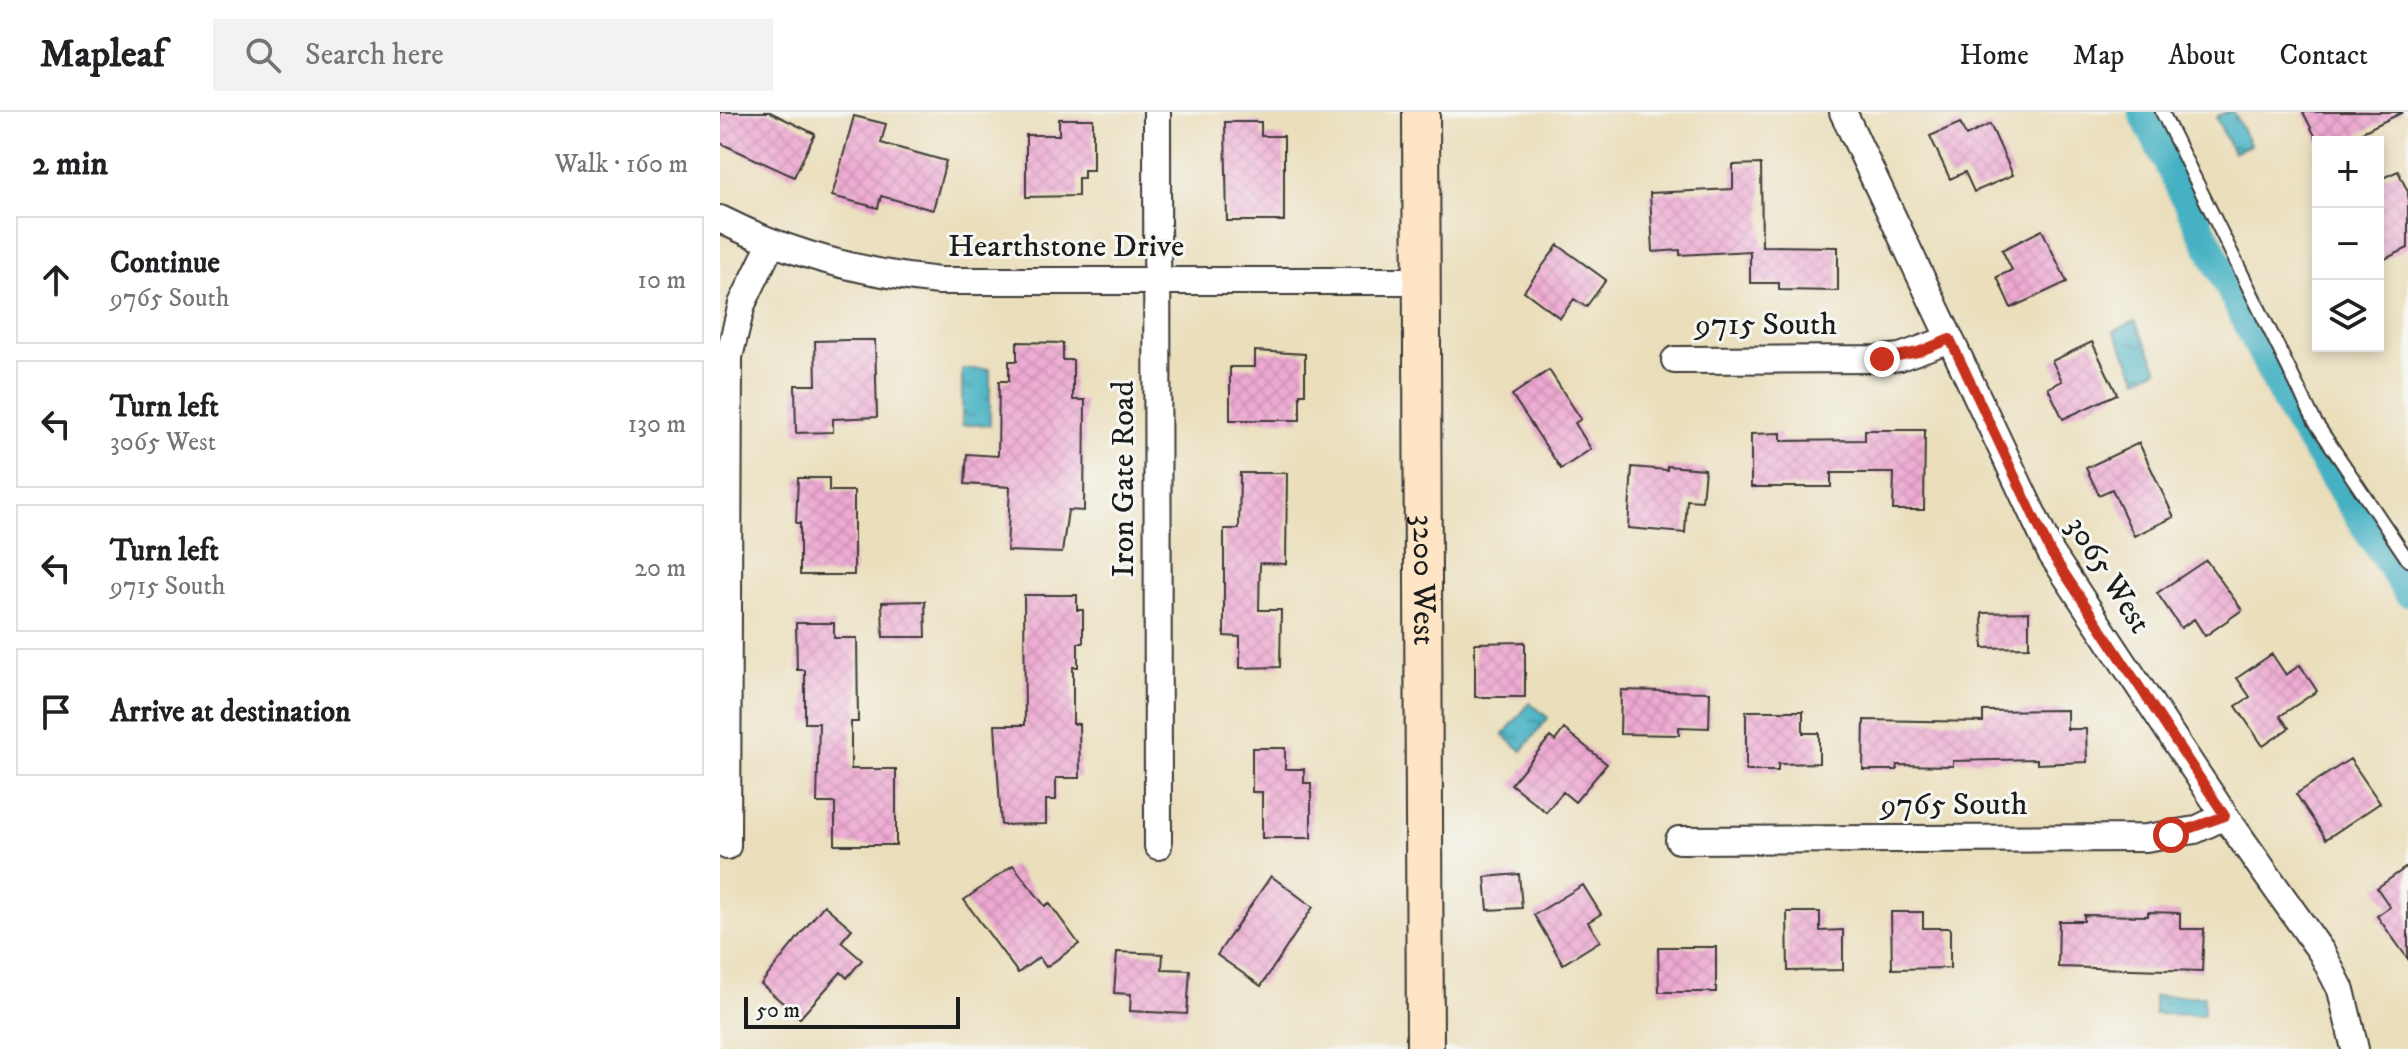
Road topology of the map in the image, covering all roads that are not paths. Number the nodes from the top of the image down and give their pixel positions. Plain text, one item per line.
1 (1157, 112) edge
2 (1421, 112) edge
3 (1843, 112) edge
4 (2162, 112) edge
5 (720, 219) edge
6 (771, 244) junction
7 (1158, 281) junction
8 (1422, 281) junction
9 (1950, 339) junction
10 (1675, 360) dead end
11 (2408, 560) edge
12 (2225, 816) junction
13 (1679, 840) dead end
14 (727, 846) dead end
15 (1158, 846) dead end
16 (1425, 1049) edge
17 (2355, 1049) edge

1 - 7 street, Iron Gate Road
2 - 8 street, 3200 West
3 - 9 street, 3065 West
4 - 11 lane
5 - 6 street, Hearthstone Drive
6 - 7 street, Hearthstone Drive
6 - 14 street
7 - 8 street, Hearthstone Drive
7 - 15 street, Iron Gate Road
8 - 16 street, 3200 West
9 - 10 street, 9715 South
9 - 12 street, 3065 West
12 - 13 street, 9765 South
12 - 17 street, 3065 West

